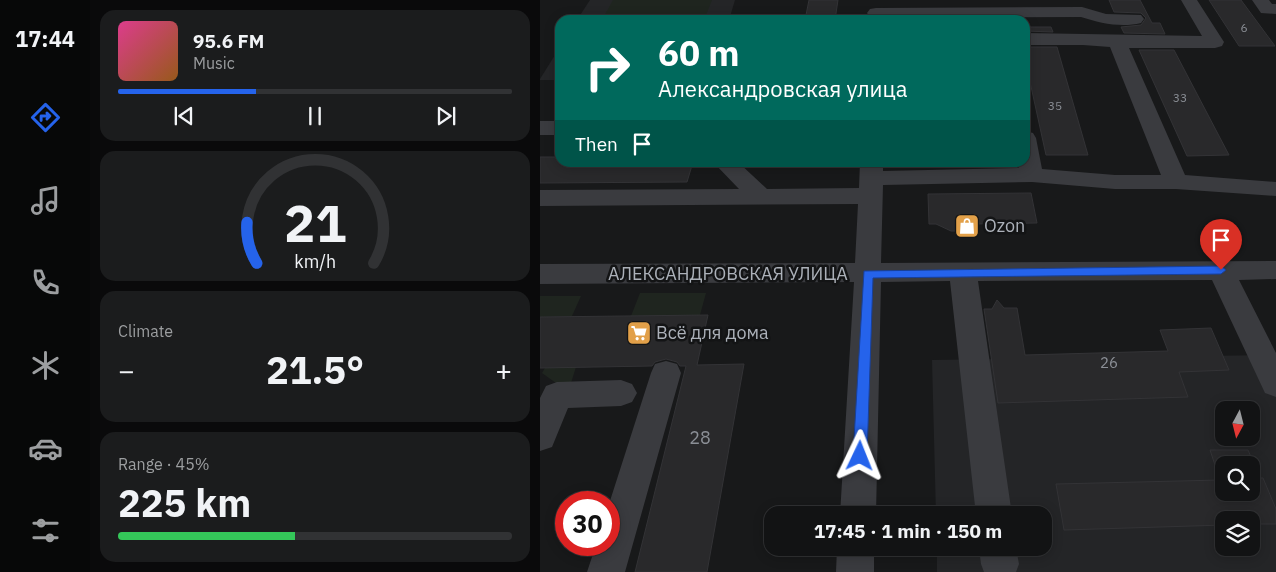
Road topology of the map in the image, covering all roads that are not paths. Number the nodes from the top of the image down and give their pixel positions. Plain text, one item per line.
1 (1190, 0) edge
2 (1260, 0) edge
3 (1276, 9) edge
4 (877, 11) edge
5 (1135, 18) dead end
6 (1030, 39) edge
7 (1117, 42) junction
8 (540, 128) edge
9 (555, 128) edge
10 (1030, 164) edge
11 (729, 167) edge
12 (968, 170) edge
13 (1032, 175) junction
14 (871, 179) edge
15 (1176, 182) junction
16 (1276, 190) edge
17 (540, 198) edge
18 (762, 198) junction
19 (1221, 270) junction
20 (1276, 270) edge
21 (963, 273) junction
22 (540, 274) edge
23 (868, 274) junction
24 (666, 373) dead end
25 (1276, 384) edge
26 (622, 392) dead end
27 (540, 437) edge
28 (858, 506) edge
29 (993, 506) edge
30 (856, 556) edge
31 (606, 572) edge
32 (855, 572) edge

1 - 7 street
2 - 3 street
4 - 5 street
6 - 7 street
7 - 15 street
8 - 9 street
10 - 13 street
11 - 18 street
12 - 13 street
12 - 14 street
13 - 15 street
14 - 18 street
14 - 23 street
15 - 16 street
17 - 18 street
19 - 20 street, АЛЕКСАНДРОВСКАЯ УЛИЦА
19 - 21 street, АЛЕКСАНДРОВСКАЯ УЛИЦА
19 - 25 street
21 - 23 street, АЛЕКСАНДРОВСКАЯ УЛИЦА
21 - 29 street
22 - 23 street, АЛЕКСАНДРОВСКАЯ УЛИЦА
23 - 28 street
24 - 31 street
26 - 27 street
30 - 32 street

